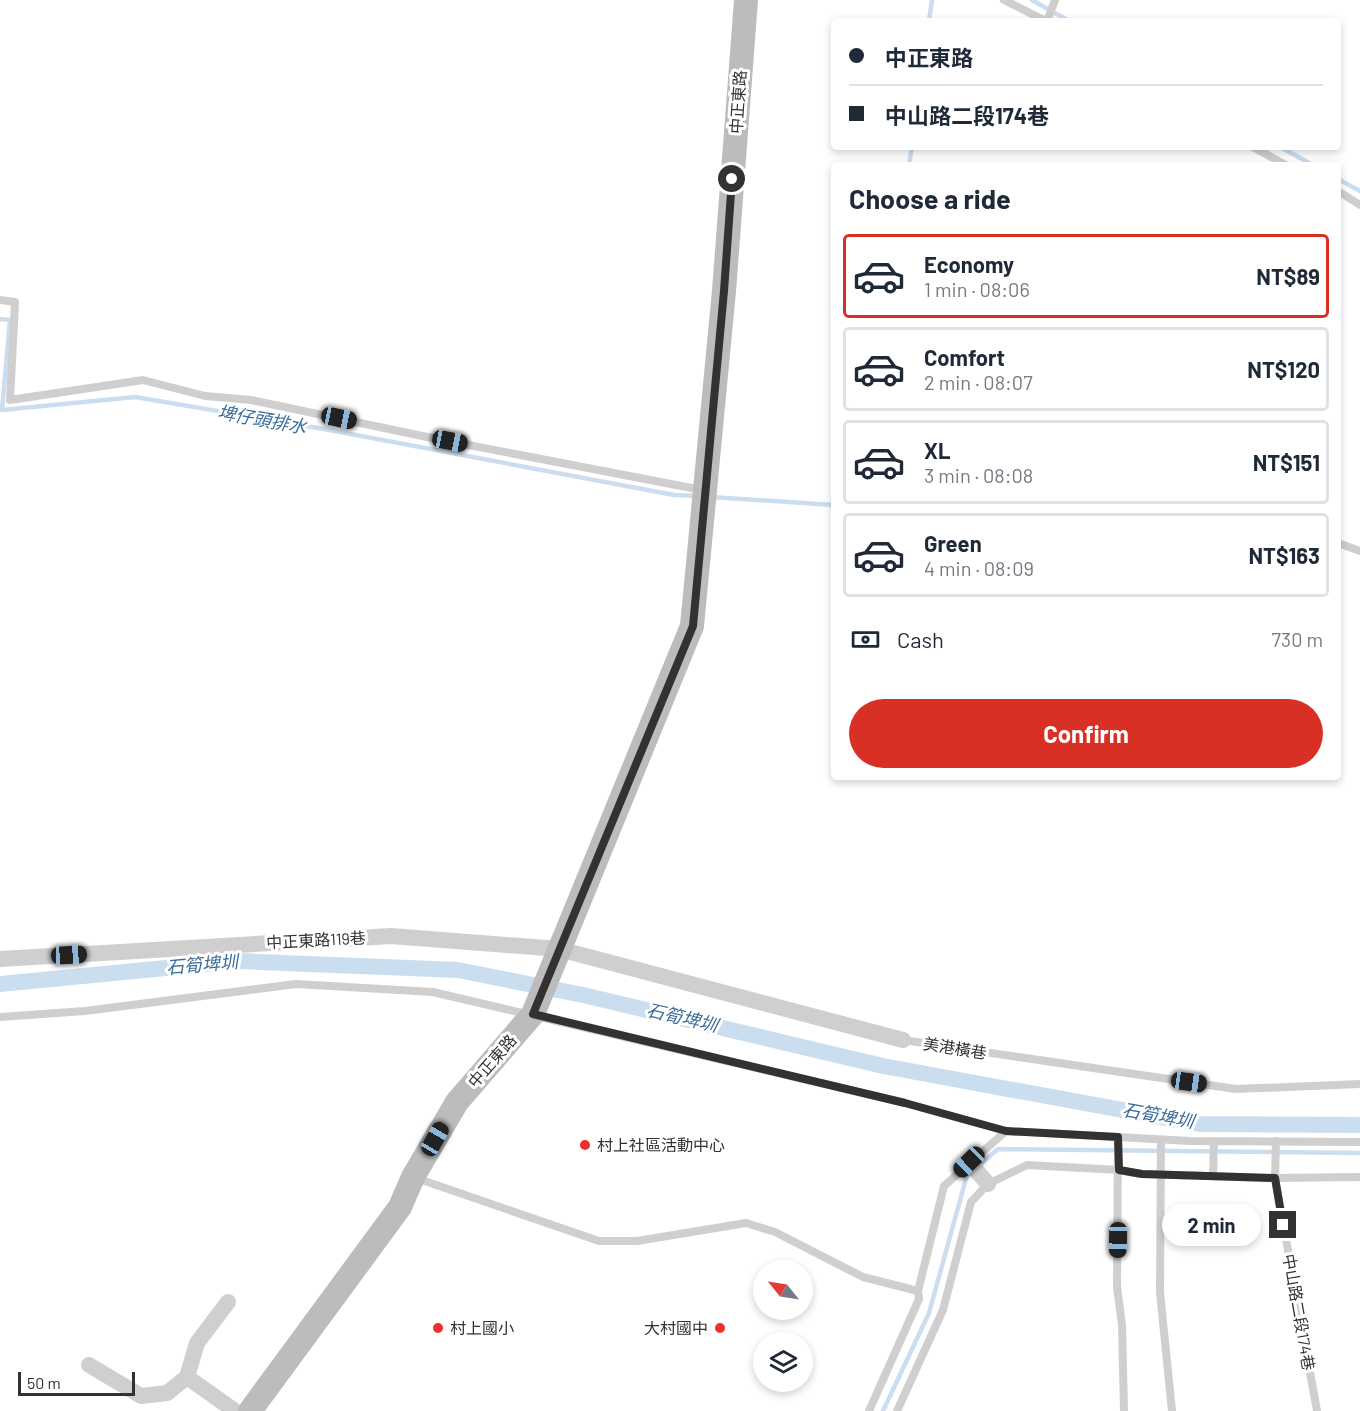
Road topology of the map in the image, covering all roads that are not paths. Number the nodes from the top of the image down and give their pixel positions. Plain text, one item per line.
1 (746, 0) edge
2 (1004, 0) edge
3 (1055, 0) edge
4 (1040, 18) edge
5 (1047, 18) edge
6 (1258, 150) edge
7 (1280, 162) edge
8 (1341, 193) edge
9 (1360, 206) edge
10 (0, 300) edge
11 (705, 490) junction
12 (1341, 544) edge
13 (1360, 551) edge
14 (559, 949) junction
15 (0, 959) edge
16 (533, 1014) junction
17 (0, 1017) edge
18 (903, 1040) joint
19 (1360, 1084) edge
20 (1006, 1131) junction
21 (1118, 1137) junction
22 (1161, 1140) junction
23 (1214, 1141) junction
24 (1276, 1142) junction
25 (1360, 1142) edge
26 (969, 1162) junction
27 (1119, 1170) junction
28 (1160, 1175) junction
29 (1213, 1176) junction
30 (412, 1177) junction
31 (1360, 1177) edge
32 (1275, 1178) junction
33 (988, 1184) junction
34 (918, 1291) junction
35 (228, 1302) dead end
36 (89, 1365) dead end
37 (187, 1377) junction
38 (236, 1411) edge
39 (250, 1411) edge
40 (869, 1411) edge
41 (897, 1411) edge
42 (1124, 1411) edge
43 (1172, 1411) edge
44 (1317, 1411) edge

1 - 11 main road, 中正東路
2 - 4 lane
3 - 5 lane
6 - 7 lane
8 - 9 lane
10 - 11 lane
11 - 14 main road, 中正東路
12 - 13 lane
14 - 15 street, 中正東路119巷
14 - 16 main road, 中正東路
14 - 18 street, 美港橫巷
16 - 17 lane
16 - 20 lane
16 - 30 main road, 中正東路
18 - 19 lane, 美港橫巷
20 - 21 lane
20 - 26 lane
21 - 22 lane
21 - 27 lane
22 - 23 lane
22 - 28 lane
23 - 24 lane
23 - 29 lane
24 - 25 lane
24 - 32 lane, 中山路二段174巷
26 - 33 street
26 - 34 lane
27 - 28 lane
27 - 33 lane
27 - 42 lane
28 - 29 lane
28 - 43 lane
29 - 32 lane
30 - 34 lane
30 - 39 main road, 中正東路
31 - 32 lane
32 - 44 lane, 中山路二段174巷
33 - 41 lane
34 - 40 lane
35 - 37 street
36 - 37 street
37 - 38 street

